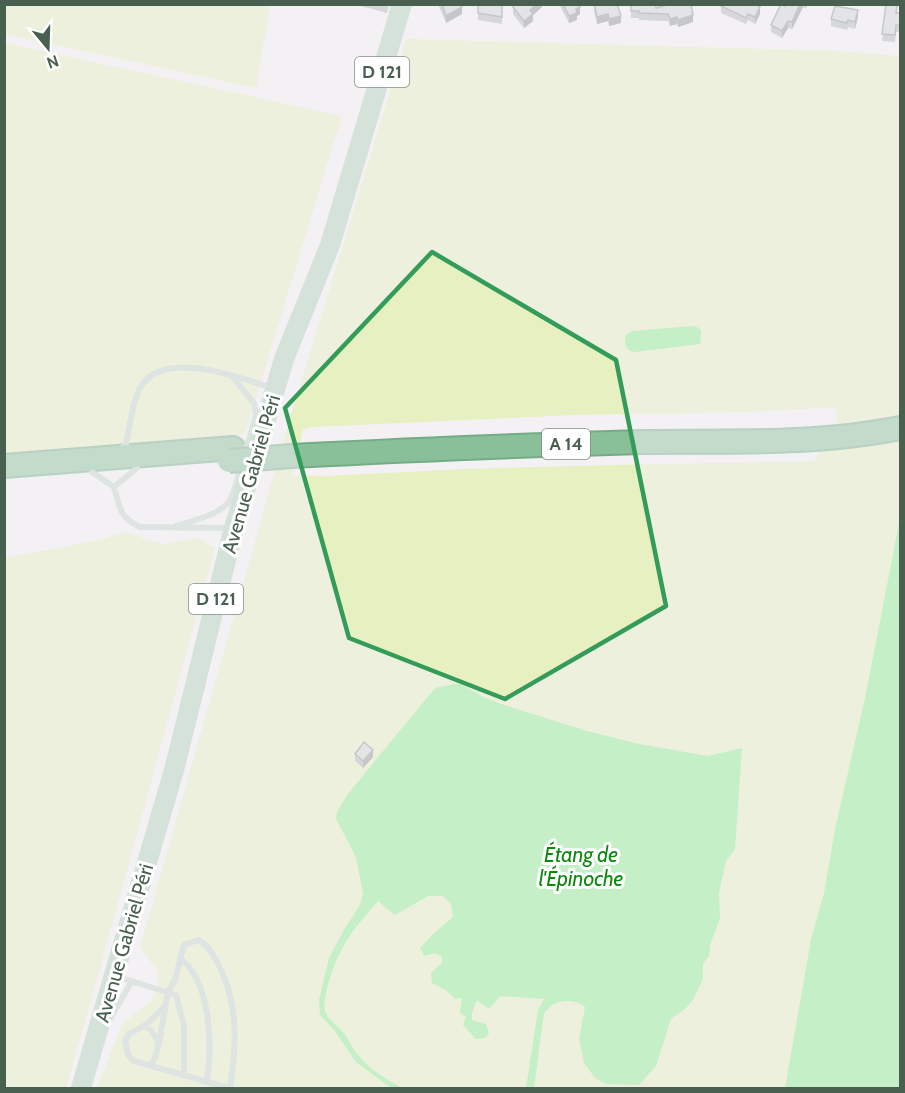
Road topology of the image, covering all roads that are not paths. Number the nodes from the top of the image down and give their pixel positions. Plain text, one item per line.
1 (402, 4) edge
2 (232, 376) junction
3 (275, 390) junction
4 (900, 412) edge
5 (900, 428) edge
6 (838, 430) junction
7 (121, 460) junction
8 (4, 466) edge
9 (4, 479) edge
10 (114, 487) junction
11 (176, 526) junction
12 (234, 528) junction
13 (180, 958) junction
14 (123, 979) junction
15 (168, 992) junction
16 (165, 1006) junction
17 (144, 1026) junction
18 (159, 1043) junction
19 (150, 1065) junction
20 (184, 1075) junction
21 (207, 1082) junction
22 (81, 1089) edge
23 (230, 1089) edge

1 - 3 main road, Avenue Gabriel Péri / D 121
2 - 3 lane
2 - 7 lane
2 - 11 lane
3 - 12 main road, Avenue Gabriel Péri / D 121
4 - 6 highway, A 14
5 - 6 highway, A 14
6 - 7 highway, A 14
7 - 8 highway, A 14
7 - 9 highway, A 14
7 - 10 lane
7 - 10 lane
10 - 11 lane
11 - 12 lane
12 - 14 main road, Avenue Gabriel Péri / D 121
13 - 15 lane
13 - 21 lane
13 - 23 lane
14 - 15 lane
14 - 22 main road, Avenue Gabriel Péri / D 121
15 - 16 lane
15 - 20 lane
16 - 17 lane
16 - 18 lane
17 - 18 lane
17 - 19 lane
18 - 19 lane
19 - 20 lane
20 - 21 lane
21 - 23 lane

